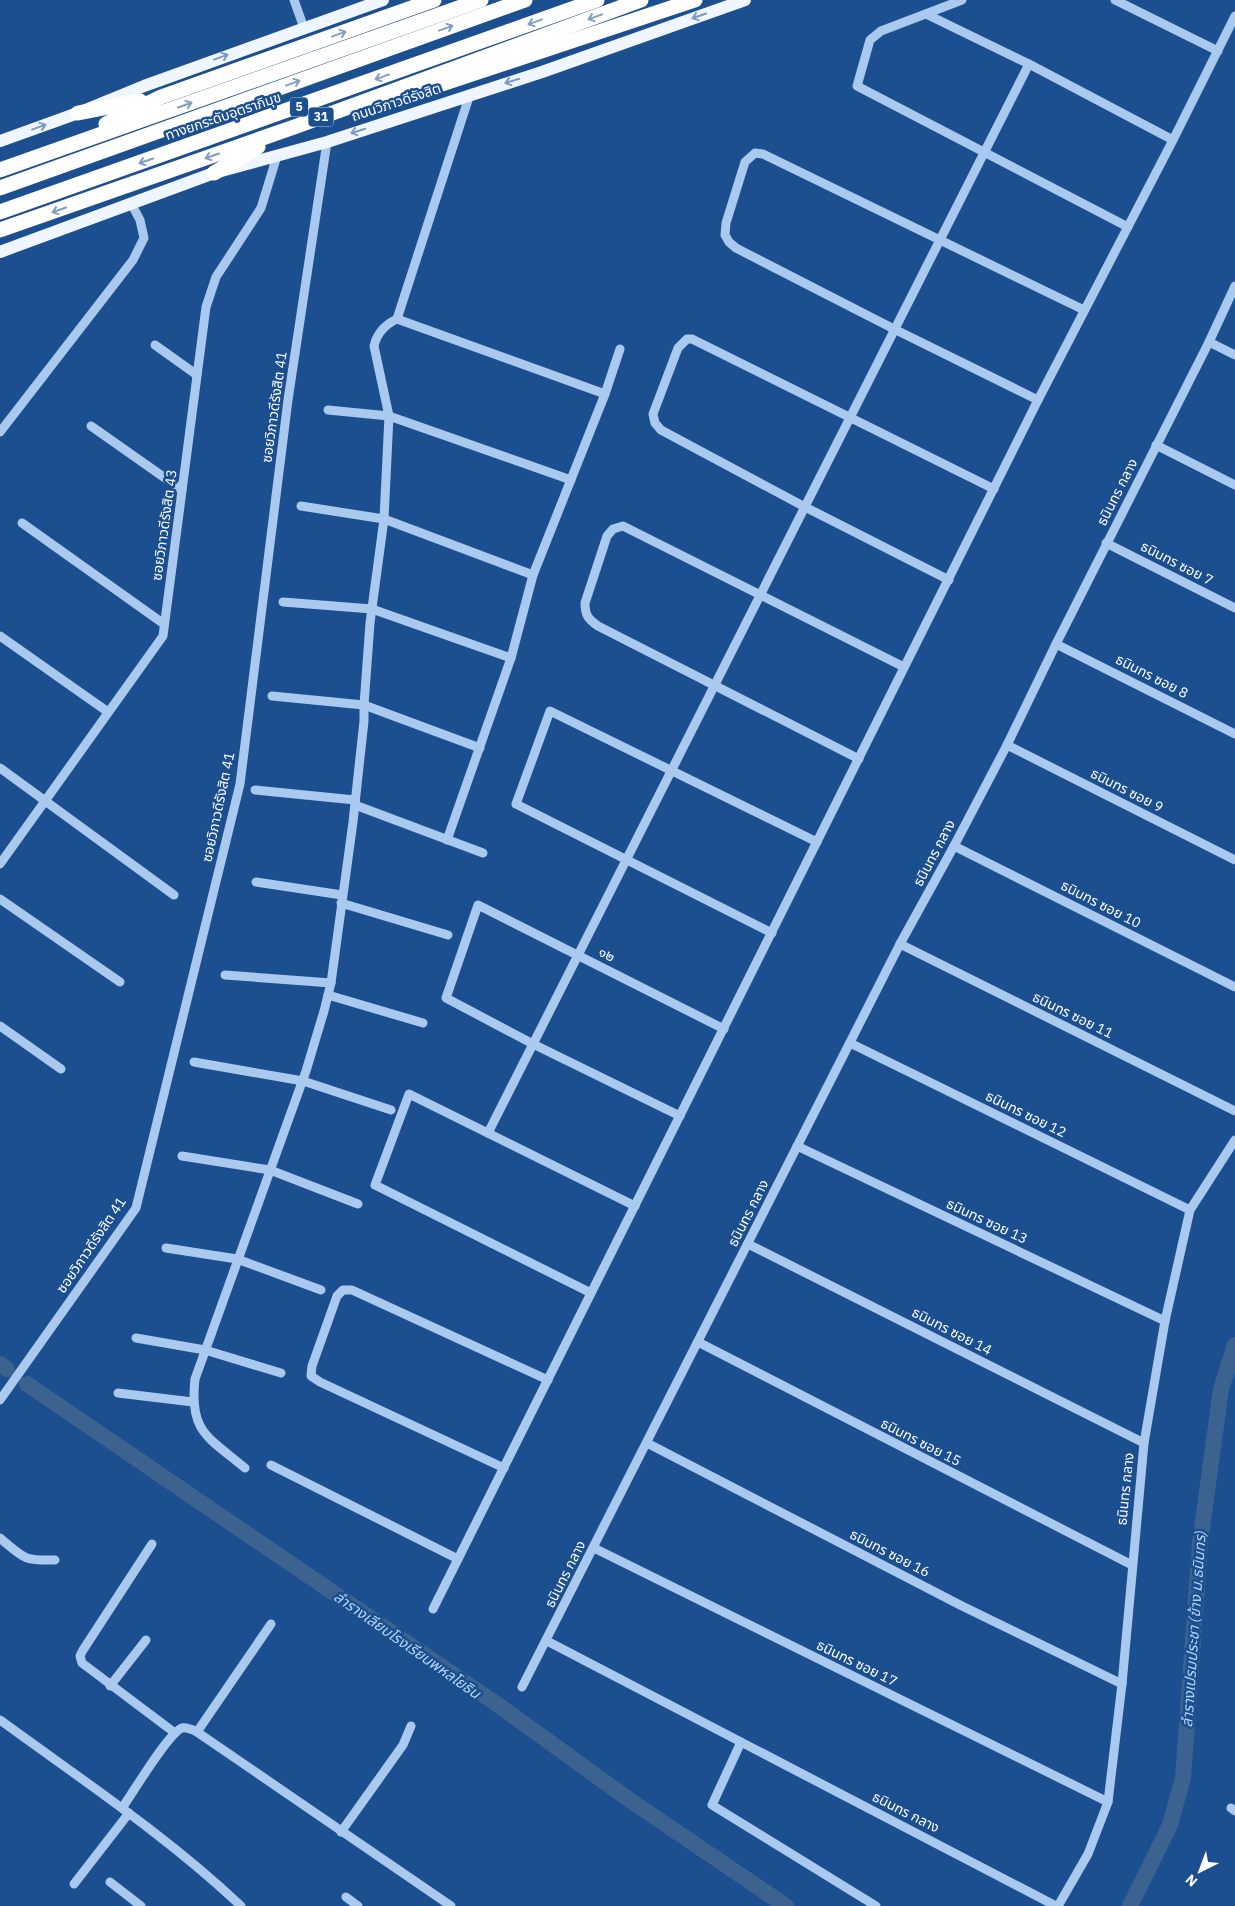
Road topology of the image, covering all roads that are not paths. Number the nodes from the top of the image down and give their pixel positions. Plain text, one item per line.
1 (294, 0) edge
2 (383, 0) edge
3 (434, 0) edge
4 (481, 0) edge
5 (525, 0) edge
6 (597, 0) edge
7 (641, 0) edge
8 (695, 0) edge
9 (745, 0) edge
10 (962, 0) edge
11 (1115, 0) edge
12 (926, 14) junction
13 (1235, 16) edge
14 (304, 28) junction
15 (1218, 51) junction
16 (1029, 64) junction
17 (470, 94) junction
18 (161, 97) junction
19 (78, 113) junction
20 (1173, 140) junction
21 (0, 141) edge
22 (327, 142) junction
23 (984, 151) junction
24 (40, 156) junction
25 (277, 156) junction
26 (0, 170) edge
27 (214, 174) junction
28 (0, 188) edge
29 (132, 205) junction
30 (0, 212) edge
31 (1128, 227) junction
32 (0, 230) edge
33 (940, 239) junction
34 (0, 252) edge
35 (1235, 286) edge
36 (1084, 310) junction
37 (396, 319) junction
38 (894, 329) junction
39 (1209, 342) junction
40 (155, 345) dead end
41 (620, 349) dead end
42 (1235, 355) edge
43 (197, 375) junction
44 (605, 394) junction
45 (1038, 400) junction
46 (328, 410) dead end
47 (389, 416) junction
48 (850, 417) junction
49 (91, 426) dead end
50 (0, 432) edge
51 (1156, 445) junction
52 (571, 480) junction
53 (1235, 485) edge
54 (994, 489) junction
55 (182, 490) junction
56 (301, 506) dead end
57 (805, 507) junction
58 (384, 519) junction
59 (22, 523) dead end
60 (1106, 543) junction
61 (533, 575) junction
62 (949, 580) junction
63 (760, 595) junction
64 (283, 602) dead end
65 (1235, 608) edge
66 (372, 610) junction
67 (164, 624) junction
68 (0, 636) edge
69 (1056, 644) junction
70 (511, 658) junction
71 (904, 667) junction
72 (714, 685) junction
73 (272, 696) dead end
74 (364, 706) junction
75 (108, 712) junction
76 (1235, 734) edge
77 (1007, 745) junction
78 (480, 748) junction
79 (859, 759) junction
80 (0, 768) edge
81 (672, 770) junction
82 (255, 790) dead end
83 (46, 800) junction
84 (355, 803) junction
85 (447, 840) junction
86 (817, 842) junction
87 (954, 846) junction
88 (483, 853) dead end
89 (626, 860) junction
90 (1235, 860) edge
91 (0, 864) edge
92 (256, 882) dead end
93 (174, 895) dead end
94 (0, 899) edge
95 (341, 899) junction
96 (772, 933) junction
97 (448, 935) dead end
98 (900, 944) junction
99 (578, 955) junction
100 (225, 975) dead end
101 (120, 982) dead end
102 (331, 983) junction
103 (1235, 987) edge
104 (328, 995) junction
105 (423, 1023) dead end
106 (0, 1026) edge
107 (724, 1029) junction
108 (850, 1043) junction
109 (534, 1044) junction
110 (194, 1062) dead end
111 (61, 1069) dead end
112 (303, 1081) junction
113 (391, 1110) dead end
114 (1235, 1110) edge
115 (680, 1116) junction
116 (488, 1132) junction
117 (1235, 1140) edge
118 (797, 1146) junction
119 (182, 1156) dead end
120 (270, 1170) junction
121 (358, 1204) dead end
122 (635, 1206) junction
123 (1190, 1210) junction
124 (748, 1244) junction
125 (166, 1248) dead end
126 (237, 1259) junction
127 (321, 1290) dead end
128 (591, 1293) junction
129 (1165, 1321) junction
130 (136, 1338) dead end
131 (698, 1342) junction
132 (205, 1350) junction
133 (281, 1374) dead end
134 (548, 1380) junction
135 (118, 1393) dead end
136 (0, 1400) edge
137 (193, 1402) junction
138 (1144, 1442) junction
139 (647, 1443) junction
140 (271, 1464) dead end
141 (245, 1468) dead end
142 (504, 1468) junction
143 (0, 1538) edge
144 (152, 1544) dead end
145 (594, 1548) junction
146 (458, 1559) junction
147 (55, 1560) dead end
148 (1132, 1566) junction
149 (433, 1609) dead end
150 (271, 1624) dead end
151 (146, 1640) dead end
152 (547, 1641) junction
153 (1122, 1684) junction
154 (110, 1686) junction
155 (522, 1687) dead end
156 (0, 1720) edge
157 (411, 1726) dead end
158 (197, 1732) junction
159 (175, 1733) junction
160 (741, 1742) junction
161 (1108, 1802) junction
162 (126, 1810) junction
163 (341, 1832) junction
164 (110, 1882) dead end
165 (74, 1884) dead end
166 (346, 1897) dead end
167 (141, 1906) edge
168 (242, 1906) edge
169 (358, 1906) edge
170 (451, 1906) edge
171 (876, 1906) edge
172 (1057, 1906) edge

1 - 14 street
2 - 14 main road
18 -> 3 highway
24 -> 4 highway
28 -> 5 highway, ทางยกระดับอุตราภิมุข / 5
6 -> 30 highway, ทางยกระดับอุตราภิมุข / 5
7 -> 32 highway, ถนนวิภาวดีรังสิต / 31
8 - 27 highway, 31
9 -> 17 main road, ถนนวิภาวดีรังสิต / 31
10 - 12 street
11 - 15 street
12 - 16 street
12 - 23 street
13 - 15 street
19 -> 14 main road
15 - 20 street
16 - 20 street
16 - 23 street
17 -> 22 main road, ถนนวิภาวดีรังสิต / 31
17 - 37 street
18 - 19 highway
18 - 24 highway
21 -> 19 main road
20 - 31 street
22 - 25 main road, ถนนวิภาวดีรังสิต / 31
22 - 136 street, ซอยวิภาวดีรังสิต 41
23 - 31 street
23 - 33 street
24 - 26 highway
25 - 27 main road, ถนนวิภาวดีรังสิต / 31
25 - 43 street, ซอยวิภาวดีรังสิต 43
27 - 29 main road, ถนนวิภาวดีรังสิต / 31
29 - 34 main road, ถนนวิภาวดีรังสิต / 31
29 - 50 street
31 - 36 street
33 - 36 street
33 - 38 street
33 - 38 street
35 - 39 street, ธนินทร กลาง
36 - 45 street
37 - 44 street
37 - 47 street
38 - 45 street
38 - 48 street
39 - 42 street
39 - 51 street, ธนินทร กลาง
40 - 43 street
41 - 44 street
43 - 55 street, ซอยวิภาวดีรังสิต 43
44 - 52 street
45 - 54 street
46 - 47 street
47 - 52 street
47 - 58 street
48 - 54 street
48 - 57 street
48 - 57 street
49 - 55 street
51 - 53 street
51 - 60 street, ธนินทร กลาง
52 - 61 street
54 - 62 street
55 - 67 street, ซอยวิภาวดีรังสิต 43
56 - 58 street
57 - 62 street
57 - 63 street
58 - 61 street
58 - 66 street
59 - 67 street
60 - 65 street, ธนินทร ซอย 7
60 - 69 street, ธนินทร กลาง
61 - 70 street
62 - 71 street
63 - 71 street
63 - 72 street
63 - 72 street
64 - 66 street
66 - 70 street
66 - 74 street
67 - 75 street, ซอยวิภาวดีรังสิต 43
68 - 75 street
69 - 76 street, ธนินทร ซอย 8
69 - 77 street, ธนินทร กลาง
70 - 78 street
71 - 79 street
72 - 79 street
72 - 81 street
73 - 74 street
74 - 78 street
74 - 84 street
75 - 83 street, ซอยวิภาวดีรังสิต 43
77 - 87 street, ธนินทร กลาง
77 - 90 street, ธนินทร ซอย 9
78 - 85 street
79 - 86 street
80 - 83 street
81 - 86 street
81 - 89 street
81 - 89 street
82 - 84 street
83 - 91 street, ซอยวิภาวดีรังสิต 43
83 - 93 street
84 - 85 street
84 - 95 street
85 - 88 street
86 - 96 street
87 - 98 street, ธนินทร กลาง
87 - 103 street, ธนินทร ซอย 10
89 - 96 street
89 - 99 street
92 - 95 street
94 - 101 street
95 - 97 street
95 - 102 street
96 - 107 street
98 - 108 street, ธนินทร กลาง
98 - 114 street, ธนินทร ซอย 11
99 - 107 street, ๑๒
99 - 109 street
99 - 109 street, ๑๒
100 - 102 street
102 - 104 street
104 - 105 street
104 - 112 street
106 - 111 street
107 - 115 street
108 - 118 street, ธนินทร กลาง
108 - 123 street, ธนินทร ซอย 12
109 - 115 street
109 - 116 street
110 - 112 street
112 - 113 street
112 - 120 street
115 - 122 street
116 - 122 street
116 - 128 street
117 - 123 street, ธนินทร กลาง
118 - 124 street, ธนินทร กลาง
118 - 129 street, ธนินทร ซอย 13
119 - 120 street
120 - 121 street
120 - 126 street
122 - 128 street
123 - 129 street, ธนินทร กลาง
124 - 131 street, ธนินทร กลาง
124 - 138 street, ธนินทร ซอย 14
125 - 126 street
126 - 127 street
126 - 132 street
128 - 134 street
129 - 138 street, ธนินทร กลาง
130 - 132 street
131 - 139 street, ธนินทร กลาง
131 - 148 street, ธนินทร ซอย 15
132 - 133 street
132 - 137 street
134 - 142 street
134 - 142 street
135 - 137 street
137 - 141 street
138 - 148 street, ธนินทร กลาง
139 - 145 street, ธนินทร กลาง
139 - 153 street, ธนินทร ซอย 16
140 - 146 street
142 - 146 street
143 - 147 street
144 - 154 street
145 - 152 street, ธนินทร กลาง
145 - 161 street, ธนินทร ซอย 17
146 - 149 street
148 - 153 street, ธนินทร กลาง
150 - 158 street
151 - 154 street
152 - 155 street
152 - 160 street, ธนินทร กลาง
153 - 161 street, ธนินทร กลาง
154 - 159 street
156 - 162 street
157 - 163 street
158 - 159 street
158 - 163 street
159 - 162 street
160 - 171 street
160 - 172 street, ธนินทร กลาง
161 - 172 street, ธนินทร กลาง
162 - 165 street
162 - 168 street
163 - 170 street
164 - 167 street
166 - 169 street

